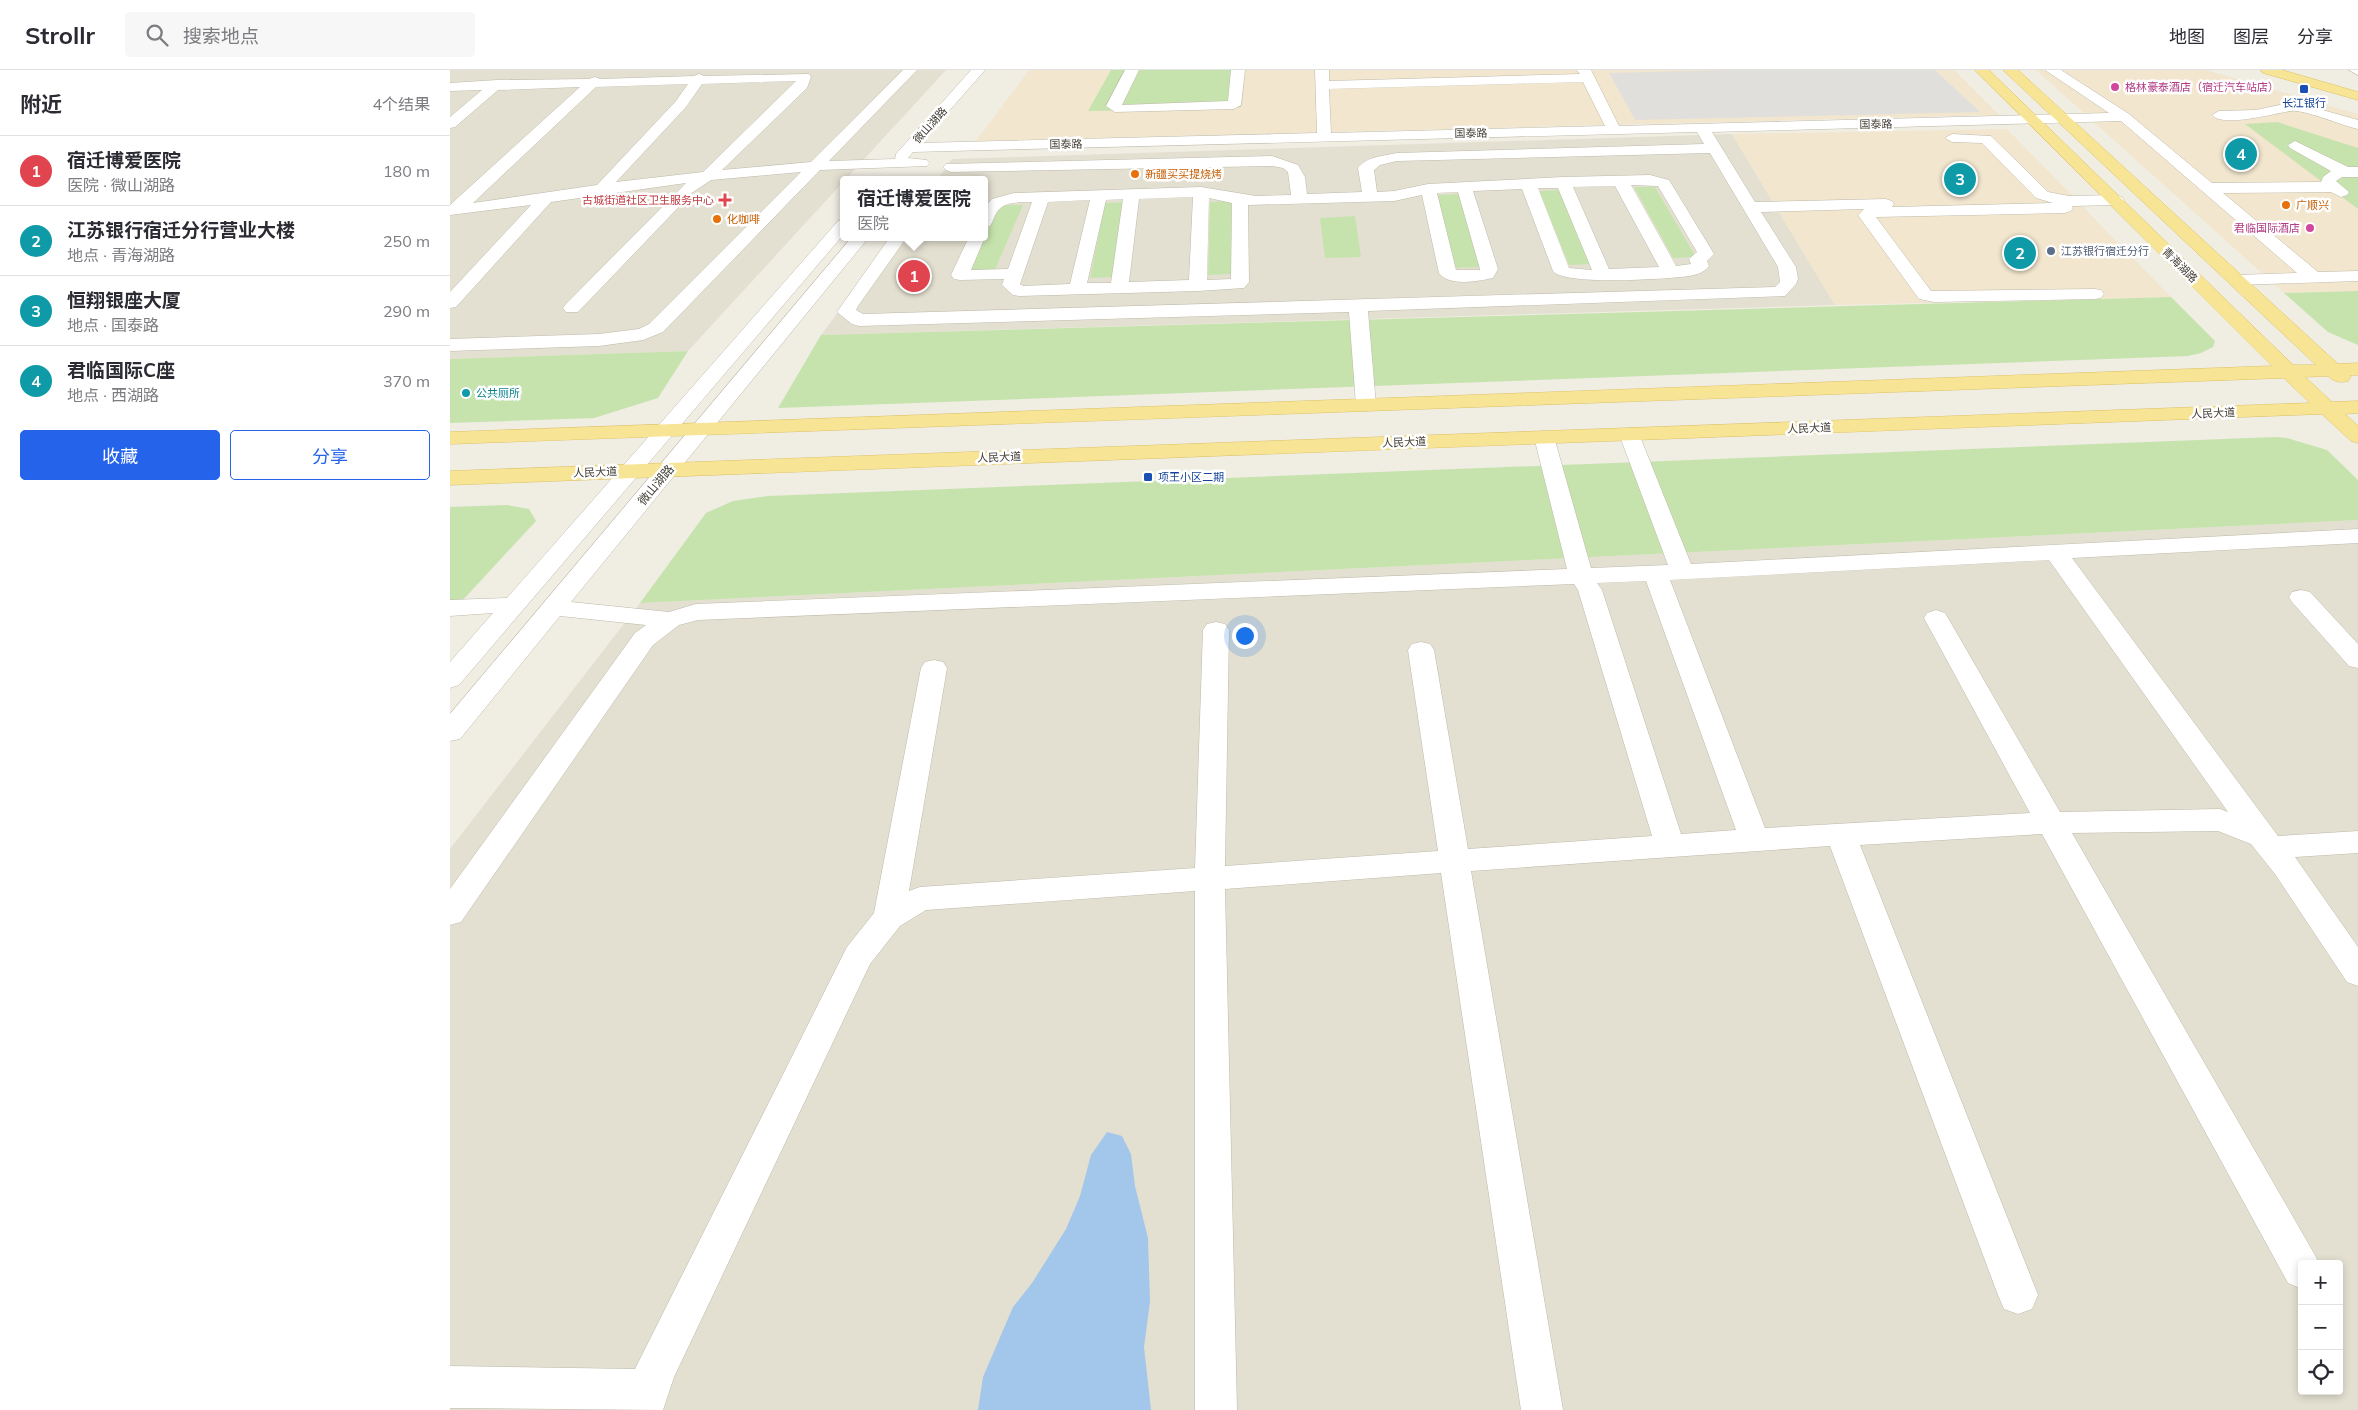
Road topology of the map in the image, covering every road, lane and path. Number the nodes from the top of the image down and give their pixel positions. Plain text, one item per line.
1 (562, 70) edge
2 (910, 70) edge
3 (978, 70) edge
4 (1132, 70) edge
5 (1238, 70) edge
6 (1322, 70) edge
7 (1982, 70) edge
8 (2010, 70) edge
9 (2052, 70) edge
10 (2268, 70) edge
11 (744, 74) edge
12 (1586, 74) edge
13 (647, 75) edge
14 (466, 76) dead end
15 (1445, 76) edge
16 (698, 78) junction
17 (595, 81) junction
18 (548, 82) junction
19 (497, 84) junction
20 (1322, 85) junction
21 (451, 87) edge
22 (2358, 96) edge
23 (2219, 115) dead end
24 (2124, 117) junction
25 (2063, 119) junction
26 (2033, 120) junction
27 (450, 124) edge
28 (1831, 125) junction
29 (2358, 125) edge
30 (1614, 130) junction
31 (1578, 131) junction
32 (946, 134) dead end
33 (1324, 137) junction
34 (1941, 138) dead end
35 (1844, 139) dead end
36 (1714, 140) junction
37 (1094, 144) junction
38 (2295, 145) dead end
39 (909, 148) junction
40 (1586, 149) junction
41 (1363, 153) dead end
42 (928, 155) junction
43 (1298, 155) dead end
44 (897, 162) junction
45 (1090, 163) junction
46 (815, 166) junction
47 (948, 171) edge
48 (2351, 172) edge
49 (706, 176) junction
50 (885, 176) edge
51 (911, 176) edge
52 (1620, 180) junction
53 (1563, 182) junction
54 (1528, 184) junction
55 (1464, 187) junction
56 (2333, 187) junction
57 (1428, 188) junction
58 (2209, 188) junction
59 (600, 190) junction
60 (1201, 192) junction
61 (1132, 194) junction
62 (2347, 195) dead end
63 (1099, 196) junction
64 (1042, 197) junction
65 (1370, 197) junction
66 (545, 199) junction
67 (1299, 199) junction
68 (1240, 200) junction
69 (1992, 202) dead end
70 (2120, 204) junction
71 (1750, 207) junction
72 (454, 209) edge
73 (988, 214) edge
74 (840, 229) edge
75 (858, 241) edge
76 (896, 241) edge
77 (976, 241) edge
78 (1670, 272) junction
79 (1015, 274) junction
80 (1603, 275) junction
81 (2358, 276) edge
82 (2314, 278) junction
83 (2237, 280) junction
84 (1198, 286) junction
85 (1119, 288) junction
86 (1077, 290) junction
87 (2095, 294) dead end
88 (450, 303) edge
89 (1358, 306) junction
90 (572, 308) dead end
91 (450, 345) edge
92 (2358, 369) edge
93 (2333, 370) junction
94 (2288, 372) junction
95 (2358, 392) edge
96 (1366, 405) junction
97 (2358, 407) edge
98 (2327, 408) junction
99 (703, 429) junction
100 (666, 431) junction
101 (1629, 434) junction
102 (1544, 437) junction
103 (2358, 437) edge
104 (450, 438) edge
105 (669, 469) junction
106 (631, 470) junction
107 (450, 478) edge
108 (2358, 536) edge
109 (2055, 552) junction
110 (1682, 572) junction
111 (1655, 573) junction
112 (1582, 576) junction
113 (2301, 597) dead end
114 (514, 605) junction
115 (450, 608) edge
116 (553, 608) junction
117 (1936, 618) dead end
118 (670, 620) junction
119 (1216, 630) dead end
120 (1421, 650) dead end
121 (2358, 660) edge
122 (934, 668) dead end
123 (450, 679) edge
124 (450, 732) edge
125 (2052, 823) junction
126 (1841, 835) junction
127 (1755, 841) junction
128 (2265, 842) junction
129 (2358, 842) edge
130 (1670, 846) junction
131 (1454, 861) junction
132 (1210, 879) junction
133 (450, 913) edge
134 (889, 916) junction
135 (2358, 973) edge
136 (2298, 1263) edge
137 (2018, 1295) dead end
138 (450, 1387) edge
139 (646, 1400) edge
140 (1216, 1410) edge
141 (1542, 1410) edge

1 - 18 street
2 - 46 street
3 - 39 street, 微山湖路
4 - 5 street
6 - 20 street
7 - 26 main road, 青海湖路
8 - 25 main road
9 - 24 street
10 - 22 main road
11 - 16 street
11 - 49 street
12 - 15 street
12 - 30 street
13 - 16 street
13 - 17 street
14 - 21 street
15 - 20 street
16 - 59 street
17 - 18 street
17 - 72 street
18 - 19 street
19 - 21 street
19 - 27 street
20 - 33 street
23 - 29 street
24 - 25 street, 国泰路
24 - 58 street
25 - 26 street, 国泰路
25 - 83 main road
26 - 28 street, 国泰路
26 - 70 main road, 青海湖路
28 - 35 street
28 - 36 street, 国泰路
30 - 31 street, 国泰路
30 - 36 street, 国泰路
31 - 33 street, 国泰路
31 - 40 street
32 - 42 street, 微山湖路
33 - 37 street, 国泰路
34 - 70 street
36 - 40 street
36 - 71 street
37 - 42 street, 国泰路
37 - 45 street
38 - 48 street
39 - 42 street, 国泰路
39 - 44 street, 微山湖路
40 - 41 street
40 - 65 street
42 - 44 street
42 - 47 street
42 - 51 street, 微山湖路
43 - 45 street
44 - 46 street
44 - 50 street, 微山湖路
45 - 47 street
45 - 67 street
46 - 49 street
46 - 91 street
48 - 56 street
49 - 59 street
49 - 90 street
52 - 53 street
52 - 78 street
52 - 78 street
53 - 54 street
53 - 80 street
54 - 55 street
54 - 80 street
55 - 57 street
55 - 57 street
56 - 58 street
56 - 62 street
57 - 65 street
58 - 82 street
59 - 66 street
60 - 61 street
60 - 68 street
60 - 84 street
61 - 63 street
61 - 85 street
63 - 64 street
63 - 86 street
64 - 73 street
64 - 79 street
65 - 67 street
66 - 72 street
66 - 88 street
67 - 68 street
68 - 84 street
69 - 71 street
70 - 87 street
70 - 94 main road, 青海湖路
71 - 89 street
74 - 100 street
75 - 99 street, 微山湖路
76 - 89 street
77 - 79 street
78 - 80 street
79 - 86 street
81 - 82 street
82 - 83 street
83 - 93 main road
84 - 85 street
85 - 86 street
89 - 96 street
92 - 93 main road
93 - 94 main road
93 - 95 main road
94 - 96 main road
94 - 98 main road, 青海湖路
96 - 99 main road
97 - 98 main road, 人民大道
98 - 101 main road, 人民大道
98 - 103 main road, 青海湖路
99 - 100 main road
99 - 105 street, 微山湖路
100 - 104 main road
100 - 106 street
101 - 102 main road, 人民大道
101 - 110 street
102 - 105 main road, 人民大道
102 - 112 street
105 - 106 main road, 人民大道
105 - 116 street, 微山湖路
106 - 107 main road, 人民大道
106 - 114 street
108 - 109 street
109 - 110 street
109 - 128 street
110 - 111 street
111 - 112 street
111 - 127 street
112 - 118 street
112 - 130 street
113 - 121 street
114 - 115 street
114 - 123 street
116 - 118 street
116 - 124 street, 微山湖路
117 - 125 street
118 - 133 street
119 - 132 street
120 - 131 street
122 - 134 street
125 - 126 street
125 - 128 street
125 - 136 street
126 - 127 street
126 - 137 street
127 - 130 street
128 - 129 street
128 - 135 street
130 - 131 street
131 - 132 street
131 - 141 street
132 - 134 street
132 - 140 street
134 - 139 street
138 - 139 street

